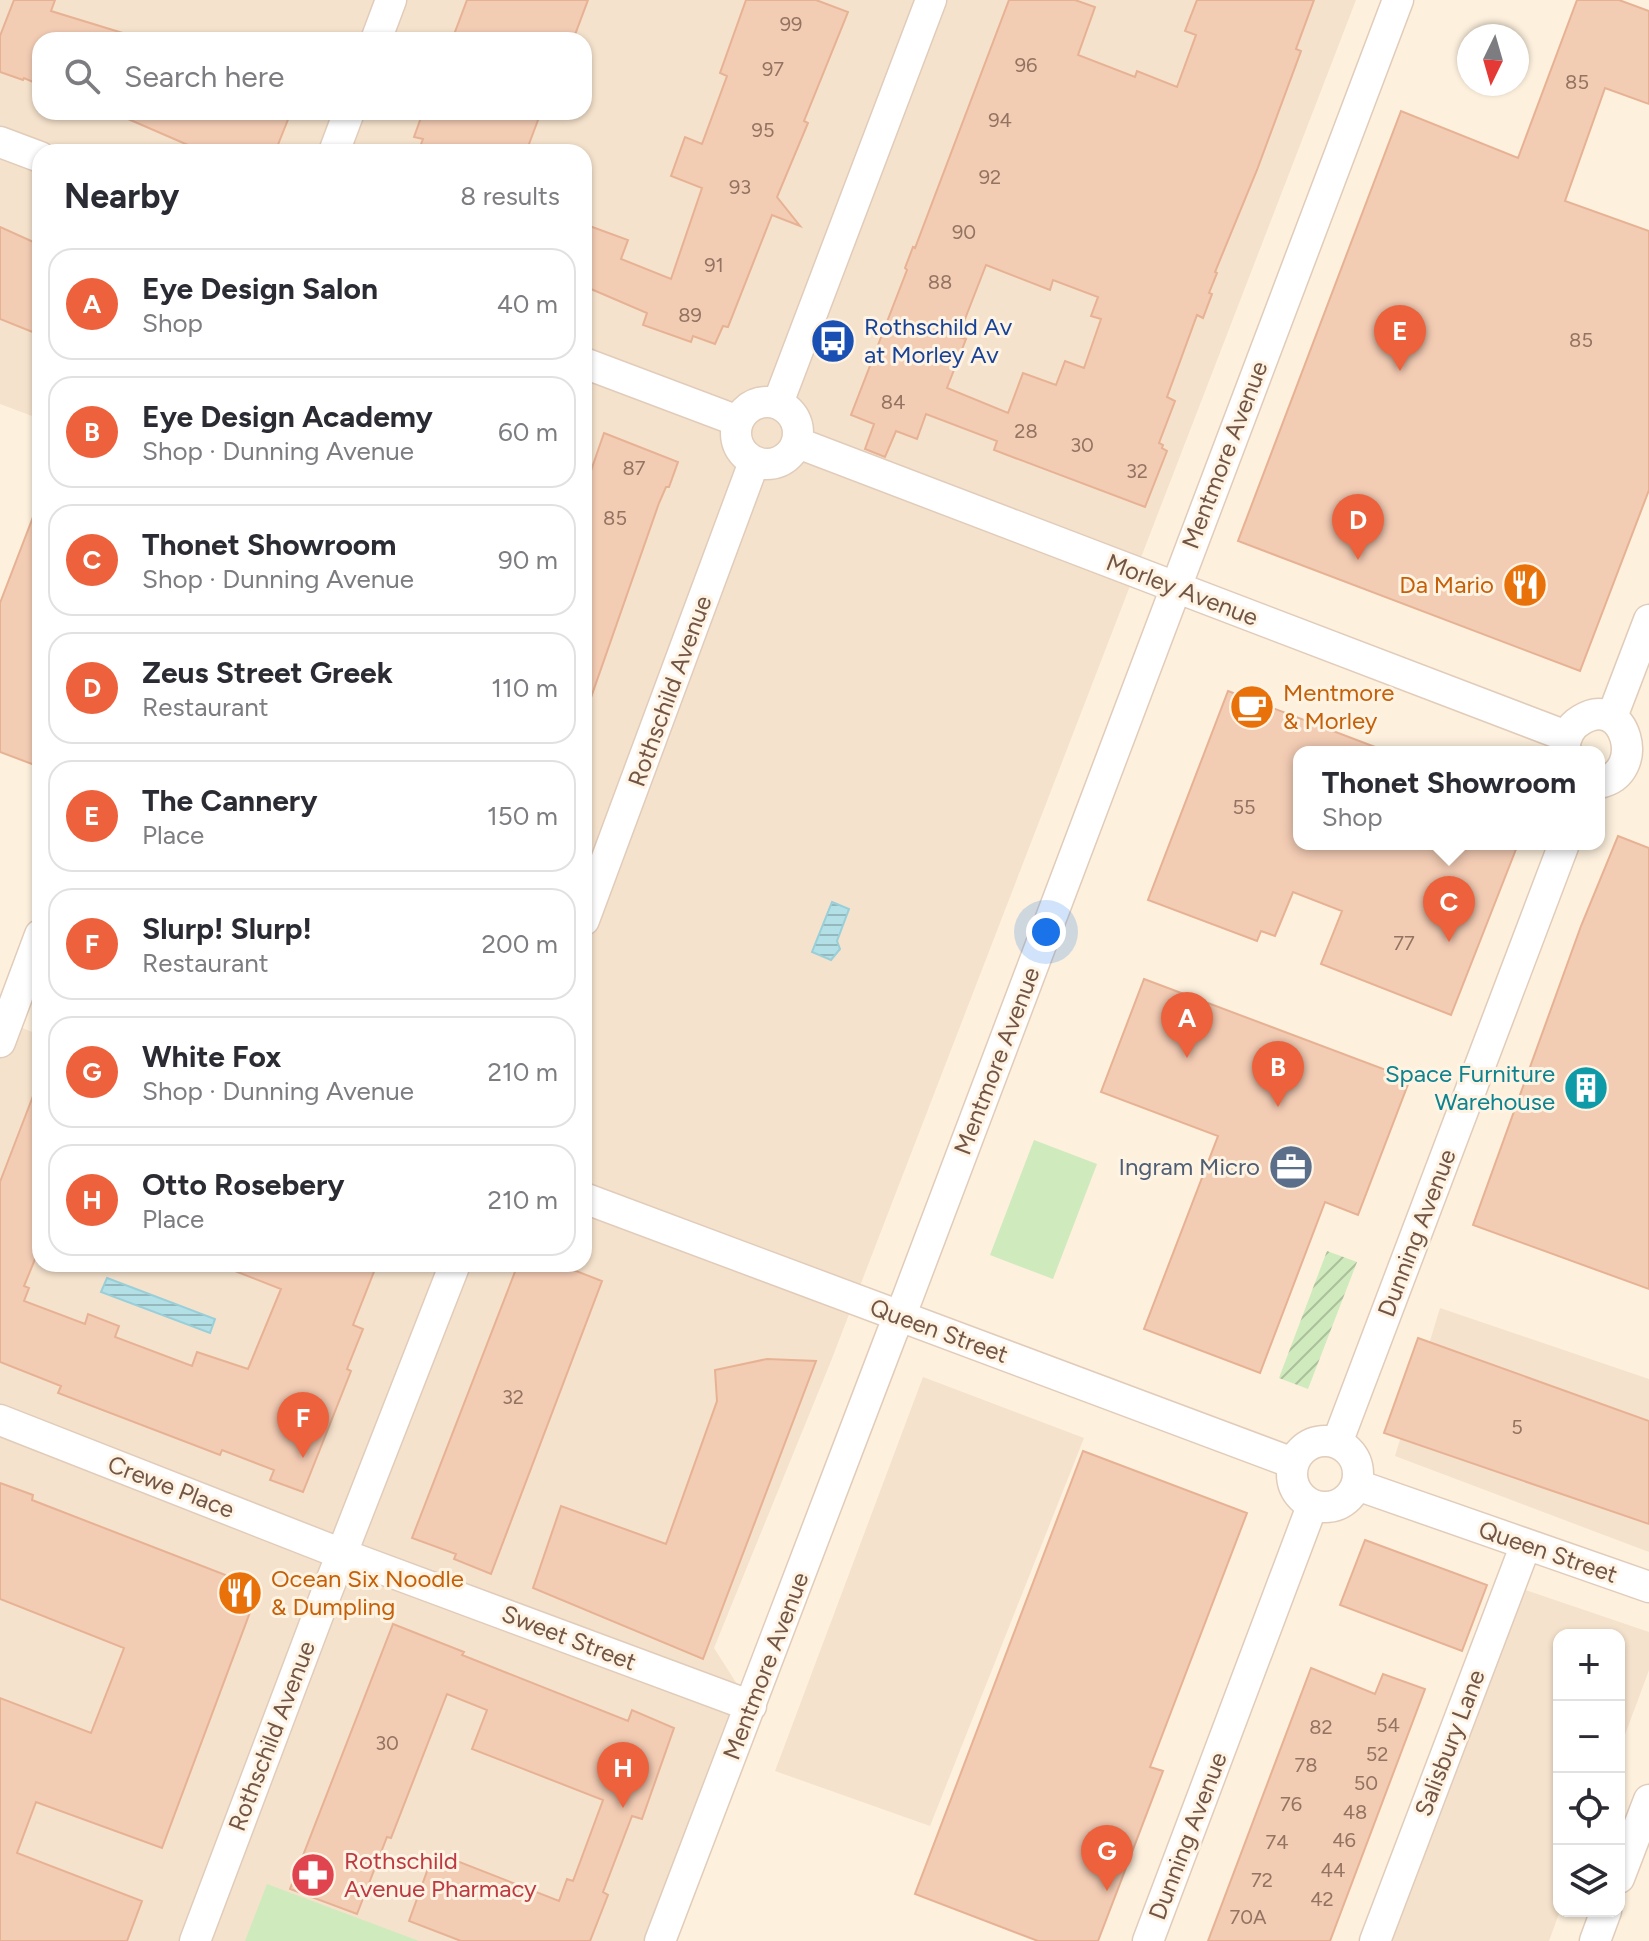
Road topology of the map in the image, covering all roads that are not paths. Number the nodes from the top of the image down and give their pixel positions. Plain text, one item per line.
1 (391, 0) edge
2 (931, 0) edge
3 (1398, 0) edge
4 (379, 32) edge
5 (346, 120) edge
6 (0, 142) edge
7 (337, 144) edge
8 (32, 154) edge
9 (592, 366) edge
10 (778, 403) junction
11 (738, 421) junction
12 (798, 443) junction
13 (754, 462) junction
14 (1175, 587) junction
15 (1649, 620) edge
16 (1612, 717) junction
17 (1565, 744) edge
18 (1640, 766) edge
19 (1605, 782) edge
20 (1562, 850) edge
21 (592, 898) edge
22 (32, 956) edge
23 (0, 1042) edge
24 (592, 1201) edge
25 (452, 1272) edge
26 (899, 1316) junction
27 (0, 1420) edge
28 (1337, 1443) junction
29 (1293, 1463) junction
30 (1357, 1485) junction
31 (1312, 1506) junction
32 (1526, 1544) junction
33 (342, 1554) junction
34 (1649, 1587) edge
35 (751, 1706) junction
36 (1649, 1800) edge
37 (1625, 1862) edge
38 (1604, 1917) edge
39 (195, 1941) edge
40 (660, 1941) edge
41 (1148, 1941) edge
42 (1375, 1941) edge
43 (1595, 1941) edge

1 - 4 street
2 - 10 street
3 - 14 street, Mentmore Avenue
5 - 7 street
6 - 8 street
9 - 11 street
10 - 11 street
10 - 12 street
11 - 13 street
12 - 13 street
12 - 14 street, Morley Avenue
13 - 21 street, Rothschild Avenue
14 - 17 street, Morley Avenue
14 - 26 street, Mentmore Avenue
15 - 16 street
16 - 17 street
16 - 18 street
18 - 19 street
20 - 28 street, Dunning Avenue
22 - 23 street
24 - 26 street, Queen Street
25 - 33 street, Rothschild Avenue
26 - 29 street, Queen Street
26 - 35 street, Mentmore Avenue
27 - 33 street, Crewe Place
28 - 29 street
28 - 30 street
29 - 31 street
30 - 31 street
30 - 32 street, Queen Street
31 - 41 street, Dunning Avenue
32 - 34 street, Queen Street
32 - 42 street, Salisbury Lane
33 - 35 street, Sweet Street
33 - 39 street, Rothschild Avenue
35 - 40 street, Mentmore Avenue
36 - 37 street
38 - 43 street

